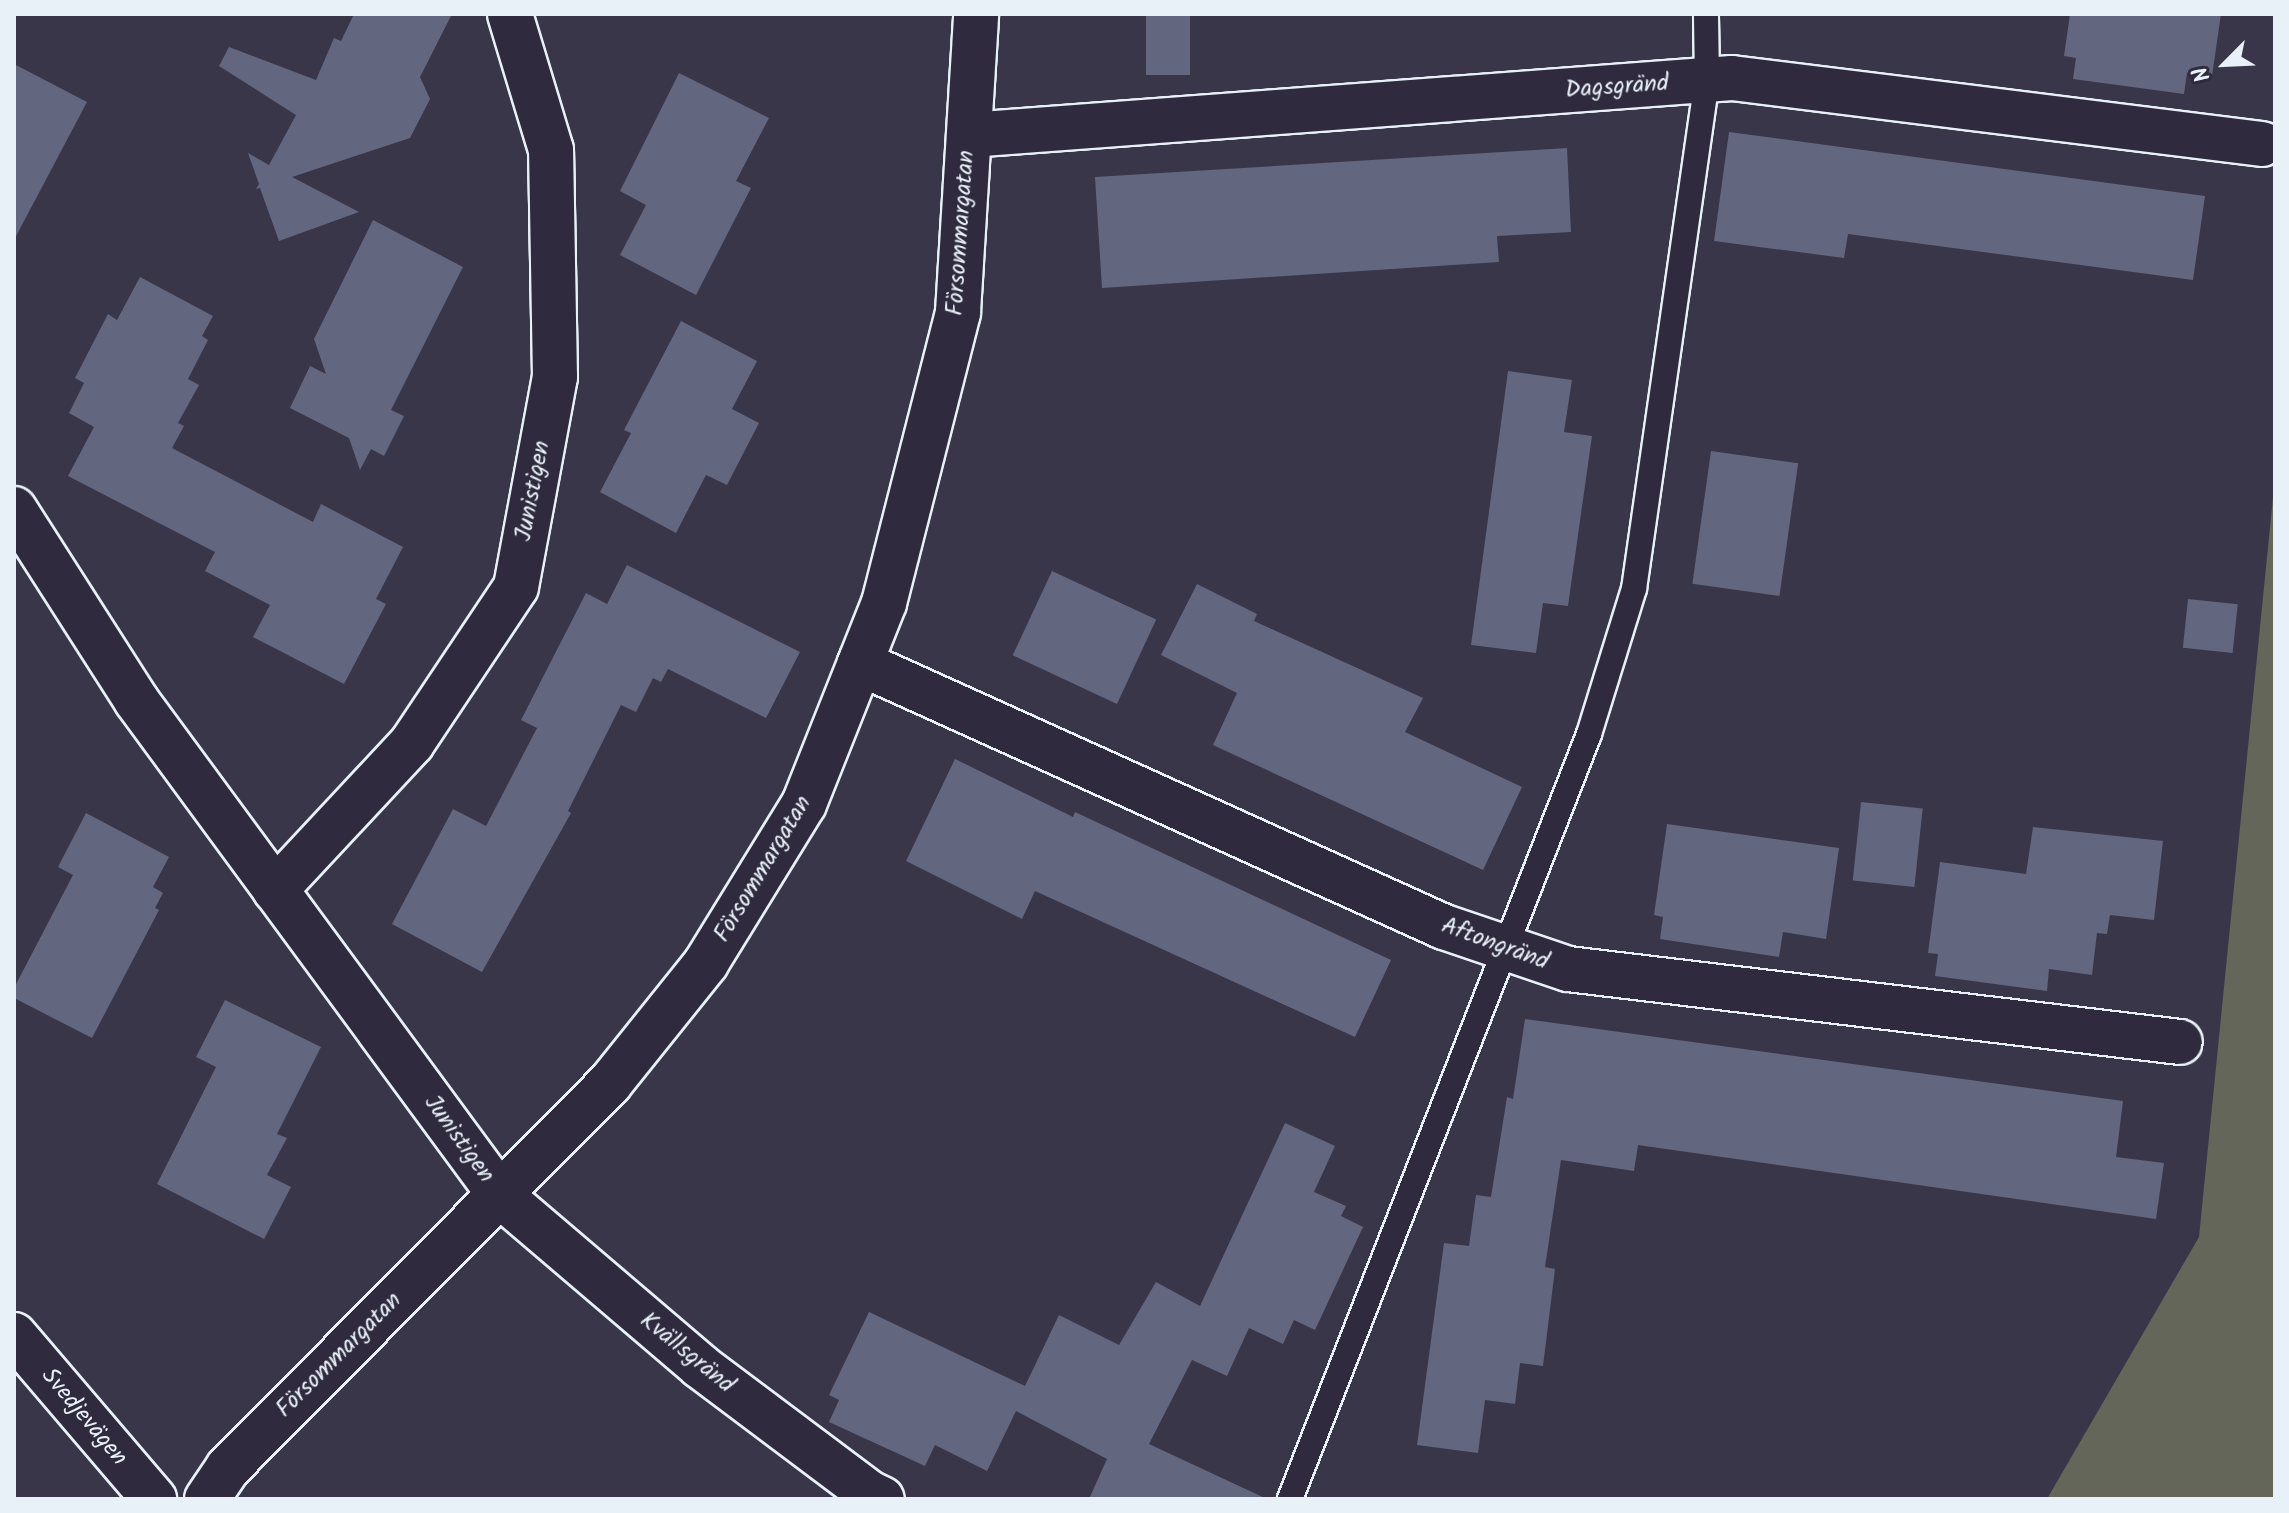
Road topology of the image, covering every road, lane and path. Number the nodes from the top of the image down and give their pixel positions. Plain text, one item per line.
1 (510, 14) edge
2 (976, 14) edge
3 (1706, 14) edge
4 (1707, 80) junction
5 (969, 135) junction
6 (2262, 144) dead end
7 (14, 509) edge
8 (860, 663) junction
9 (275, 890) junction
10 (1506, 948) junction
11 (2180, 1042) dead end
12 (500, 1195) junction
13 (14, 1335) edge
14 (154, 1499) edge
15 (207, 1499) edge
16 (882, 1499) edge
17 (1290, 1499) edge

1 - 9 street, Junistigen
2 - 5 street, Försommargatan
3 - 4 lane
4 - 5 street, Dagsgränd
4 - 6 street, Dagsgränd
4 - 10 lane
5 - 8 street, Försommargatan
7 - 9 street, Junistigen
8 - 10 street, Aftongränd
8 - 12 street, Försommargatan
9 - 12 street, Junistigen
10 - 11 street, Aftongränd
10 - 17 lane
12 - 15 street, Försommargatan
12 - 16 street, Kvällsgränd
13 - 14 street, Svedjevägen

